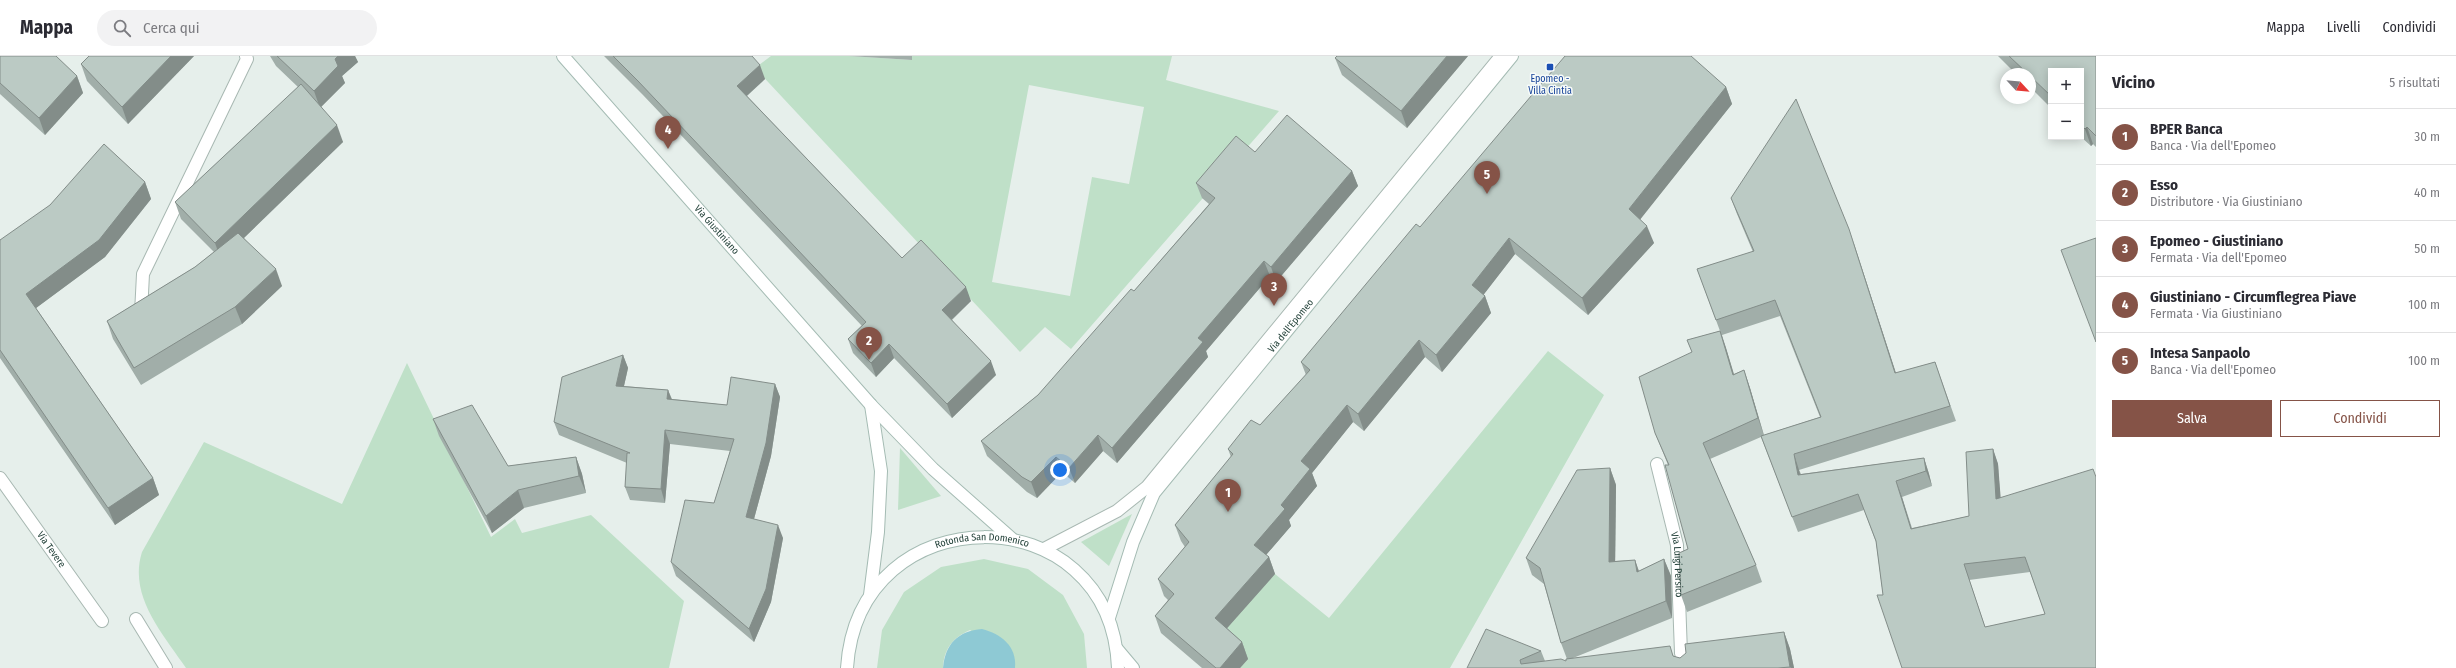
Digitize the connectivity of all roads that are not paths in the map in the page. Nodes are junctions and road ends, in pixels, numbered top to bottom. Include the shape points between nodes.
1 (246, 56) edge
2 (562, 56) edge
3 (1501, 56) edge
4 (1512, 56) edge
5 (141, 313) edge
6 (871, 405) junction
7 (1657, 464) edge
8 (0, 479) edge
9 (1011, 538) junction
10 (1044, 550) junction
11 (870, 595) junction
12 (1109, 618) junction
13 (136, 619) dead end
14 (102, 620) dead end
15 (1117, 649) junction
16 (166, 668) edge
17 (847, 668) edge
18 (1118, 668) edge
19 (1133, 668) edge
20 (1685, 668) edge

1 - 5 main road via 247,60 144,274
2 - 6 main road, Via Giustiniano
3 - 10 main road, Via dell'Epomeo via 1147,487 1117,511
4 - 12 main road, Via dell'Epomeo via 1154,494 1133,542
6 - 9 main road, Via Giustiniano via 933,468
6 - 11 main road via 881,471 878,532
7 - 20 main road, Via Luigi Persico via 1677,545 1681,653
8 - 14 main road, Via Tevere
9 - 10 main road, Rotonda San Domenico
9 - 11 main road, Rotonda San Domenico via 971,536 932,546 897,566
10 - 12 main road, Rotonda San Domenico via 1070,567 1093,591
11 - 17 main road, Rotonda San Domenico via 856,622 848,650
12 - 15 main road, Rotonda San Domenico
13 - 16 main road
15 - 18 main road, Rotonda San Domenico
15 - 19 main road

